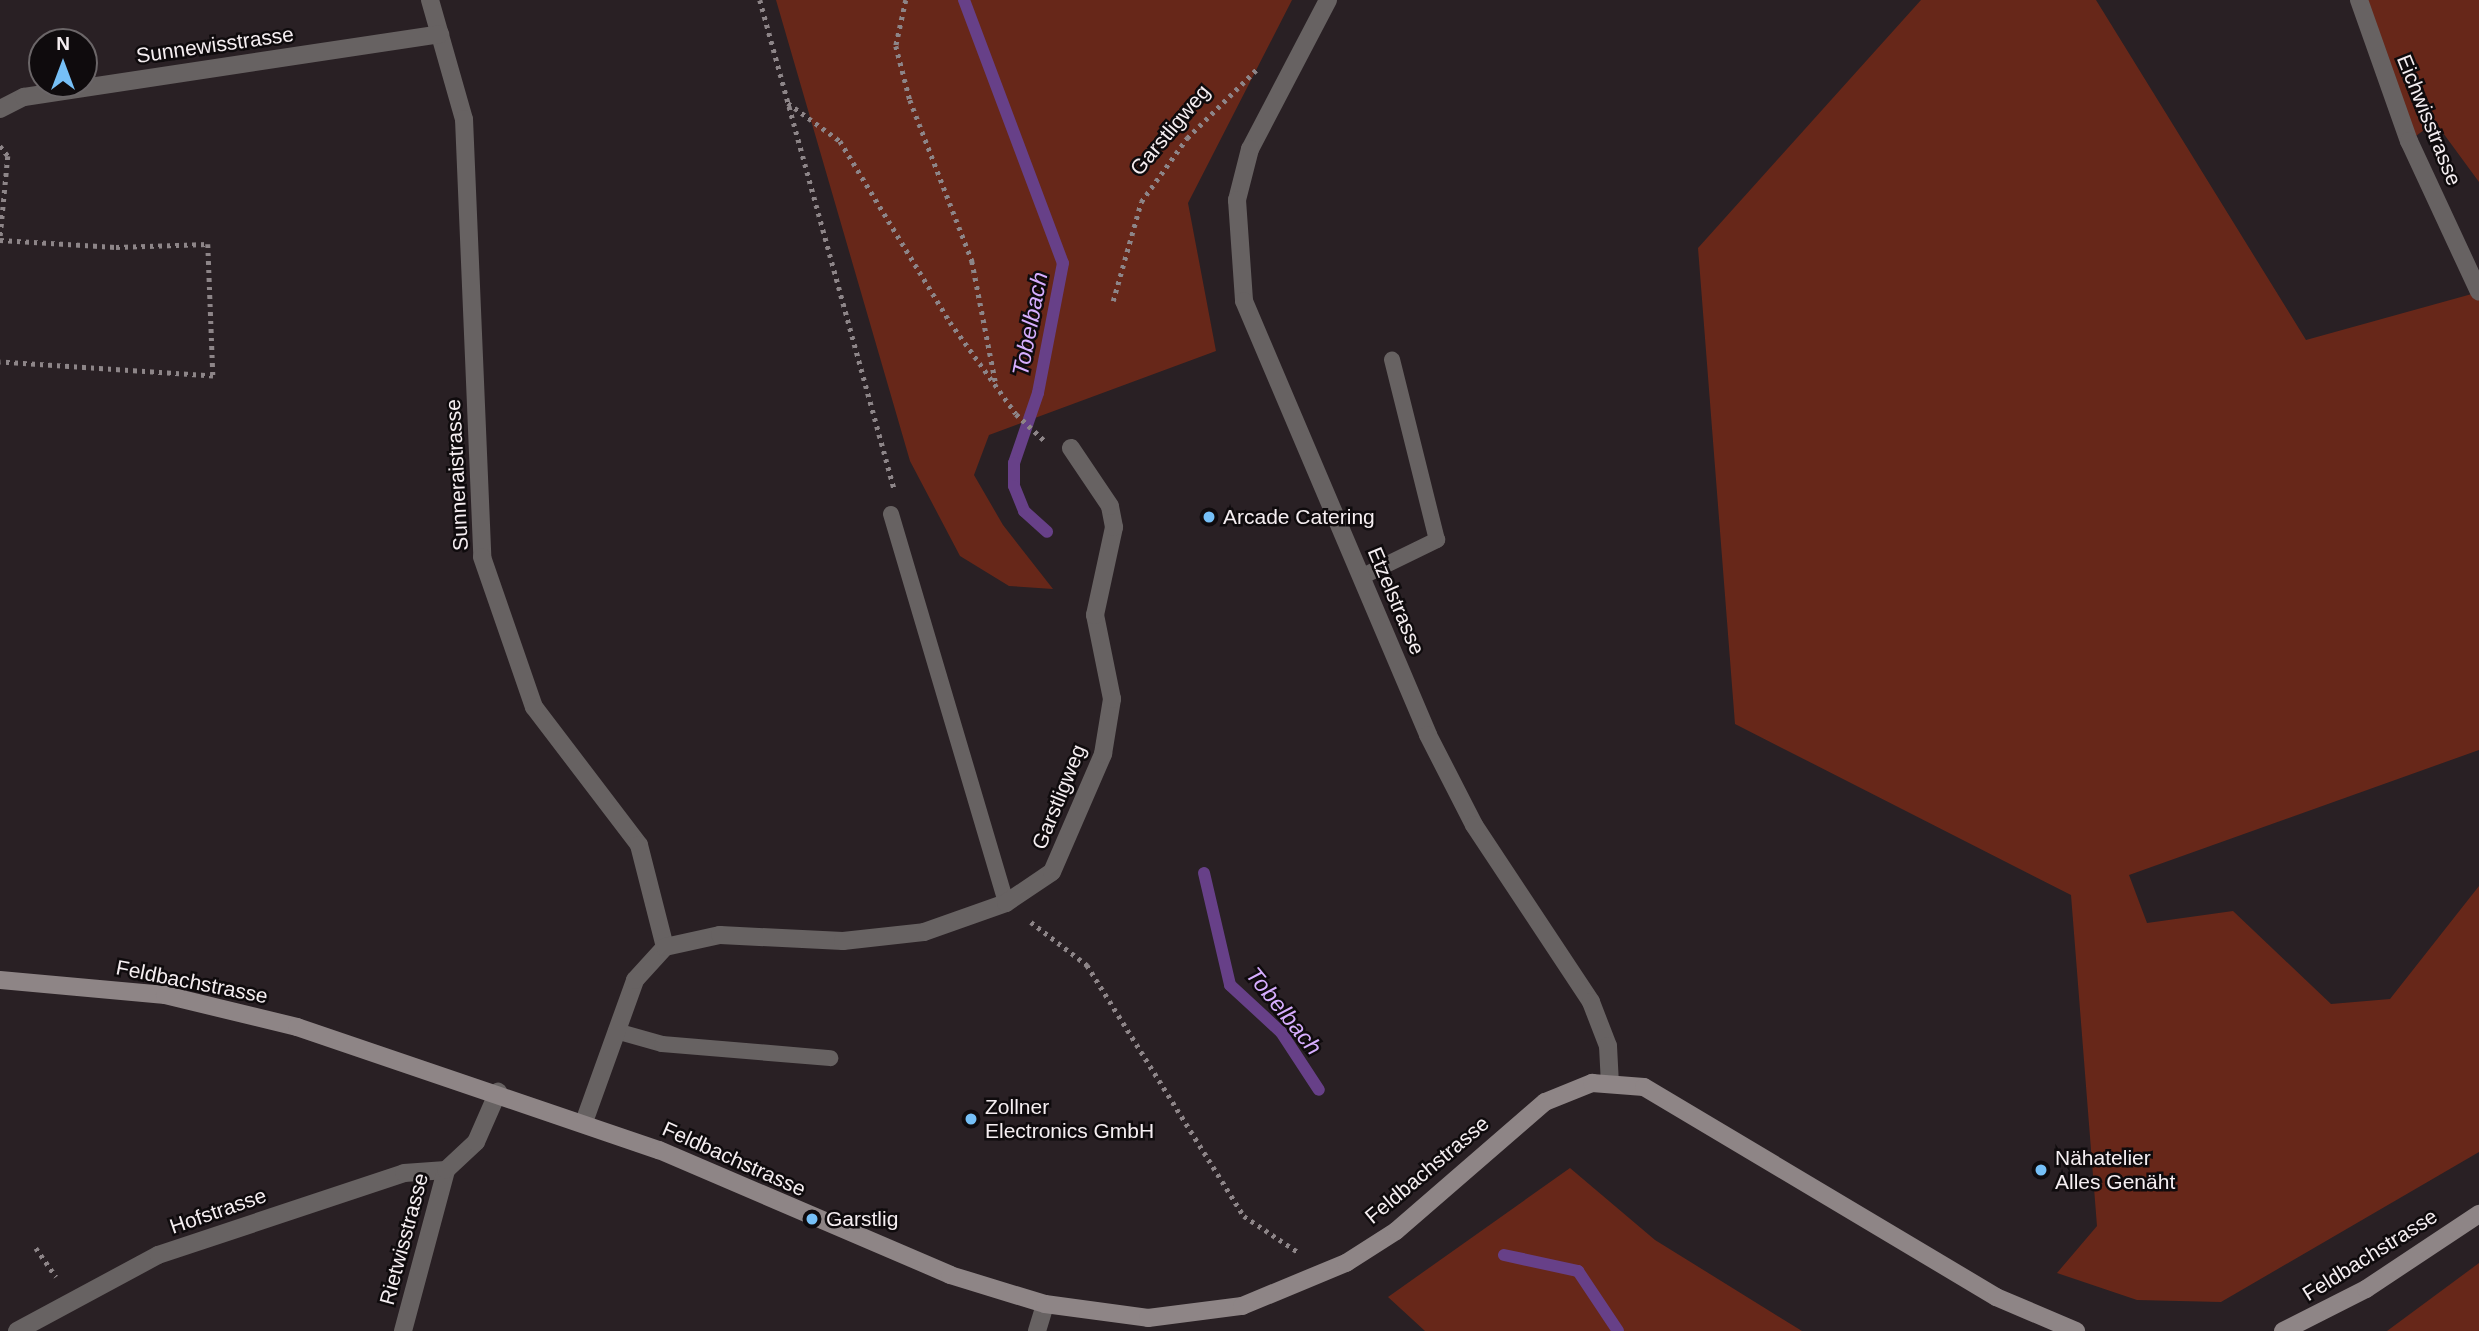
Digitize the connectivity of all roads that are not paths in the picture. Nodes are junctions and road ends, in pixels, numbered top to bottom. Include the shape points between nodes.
1 (430, 0) edge
2 (1328, 0) edge
3 (2359, 0) edge
4 (440, 34) junction
5 (0, 109) edge
6 (2479, 292) edge
7 (1392, 360) dead end
8 (1071, 448) dead end
9 (891, 514) road end
10 (1361, 578) junction
11 (1006, 903) junction
12 (665, 947) junction
13 (0, 980) edge
14 (616, 1031) junction
15 (830, 1058) dead end
16 (1609, 1082) junction
17 (498, 1092) junction
18 (584, 1122) junction
19 (446, 1170) junction
20 (2479, 1214) edge
21 (1045, 1304) junction
22 (17, 1331) edge
23 (403, 1331) edge
24 (1037, 1331) edge
25 (2076, 1331) edge
26 (2283, 1331) edge

1 - 4 street, Sunneraistrasse
2 - 10 street, Etzelstrasse via 1250,149 1237,200 1237,265 1263,355
3 - 6 street, Eichwisstrasse via 2409,141
4 - 5 street, Sunnewisstrasse via 24,97
4 - 12 street, Sunneraistrasse via 464,119 482,557 534,707 639,845
7 - 10 lane via 1437,540
8 - 11 street, Garstligweg via 1110,506 1114,527 1095,615 1107,658 1110,713 1103,754 1061,861 1042,883
9 - 11 lane
10 - 16 street, Etzelstrasse via 1474,825 1591,1002 1608,1046
11 - 12 street, Garstligweg via 895,937 720,935
12 - 14 street via 642,968
13 - 17 main road, Feldbachstrasse via 98,986 213,1006
14 - 15 lane via 662,1044
14 - 18 street
16 - 21 main road, Feldbachstrasse via 1545,1102 1396,1231 1295,1286 1192,1316 1148,1318
16 - 25 main road via 1665,1095 1996,1297
17 - 18 main road, Feldbachstrasse
17 - 19 street, Rietwisstrasse via 476,1142
18 - 21 main road, Feldbachstrasse via 913,1262
19 - 22 street, Hofstrasse via 404,1173 158,1255
19 - 23 street, Rietwisstrasse
20 - 26 main road, Feldbachstrasse via 2366,1290
21 - 24 street

